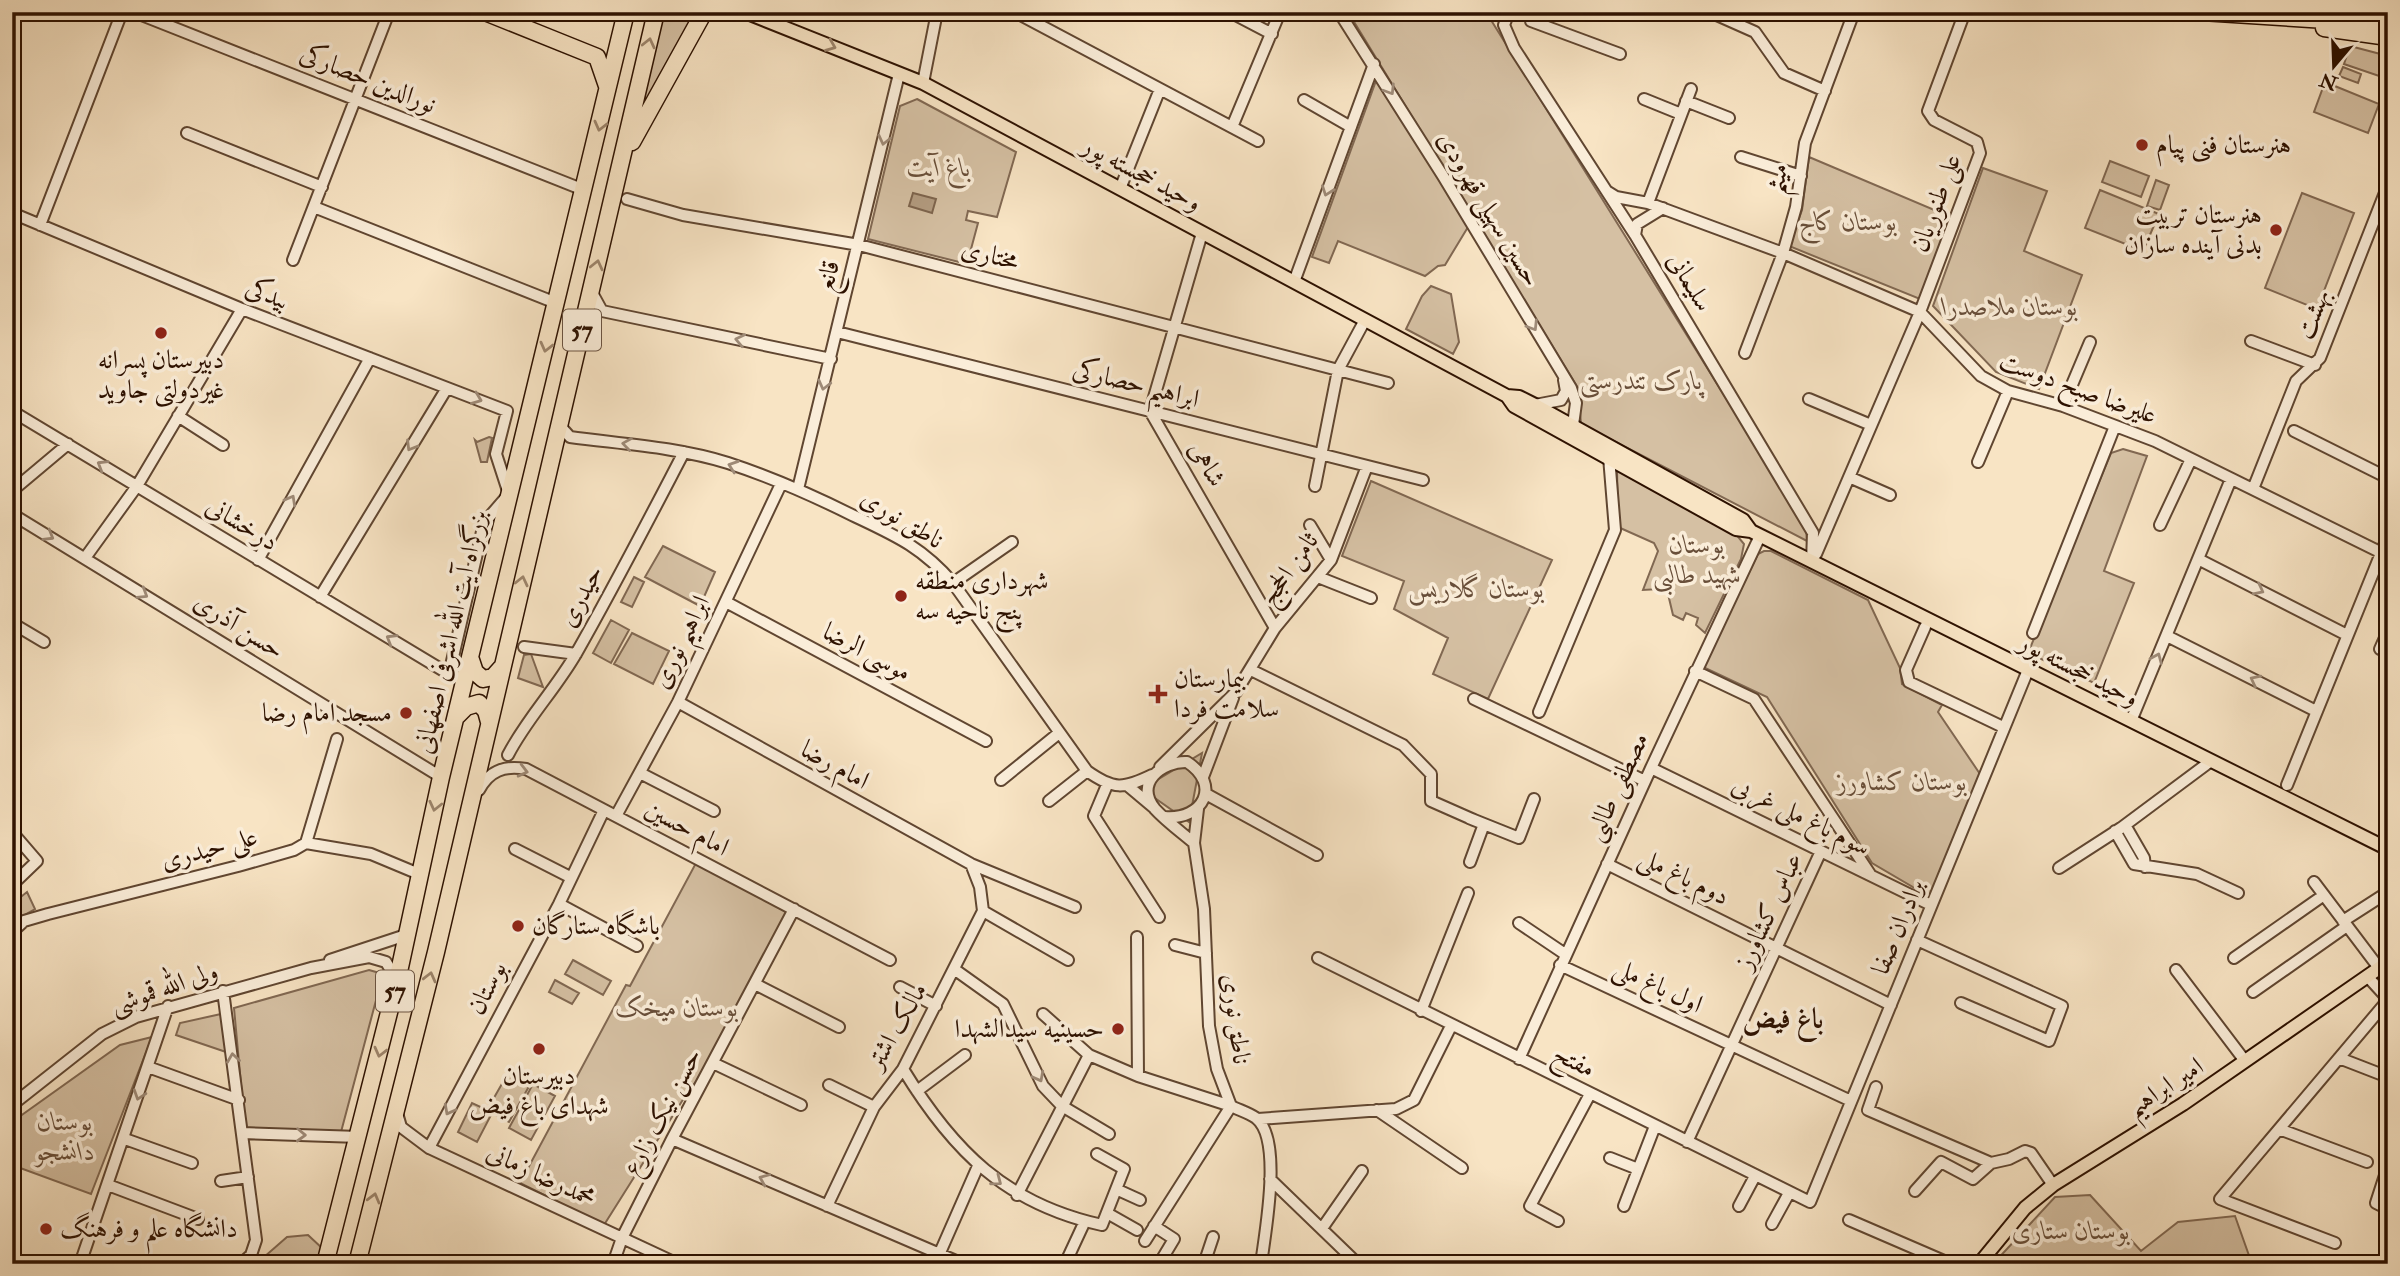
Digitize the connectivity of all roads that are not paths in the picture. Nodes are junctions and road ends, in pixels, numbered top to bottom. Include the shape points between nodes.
1 (122, 12) edge
2 (134, 12) edge
3 (389, 12) edge
4 (485, 12) edge
5 (626, 12) edge
6 (656, 12) edge
7 (704, 12) edge
8 (745, 12) edge
9 (937, 12) edge
10 (1016, 12) edge
11 (1230, 12) edge
12 (1280, 12) edge
13 (1339, 12) edge
14 (1509, 12) edge
15 (1531, 12) edge
16 (1710, 12) edge
17 (1854, 12) edge
18 (2202, 12) edge
19 (2266, 16) junction
20 (1963, 17) dead end
21 (2388, 23) edge
22 (1272, 34) junction
23 (2388, 37) edge
24 (1620, 54) dead end
25 (1374, 64) junction
26 (899, 74) junction
27 (923, 83) junction
28 (1160, 89) junction
29 (1691, 89) dead end
30 (1825, 91) junction
31 (608, 93) junction
32 (358, 99) junction
33 (1644, 99) dead end
34 (1304, 100) dead end
35 (1686, 101) junction
36 (1681, 114) junction
37 (1729, 118) dead end
38 (1232, 127) junction
39 (1351, 127) junction
40 (187, 133) dead end
41 (1258, 141) dead end
42 (1741, 157) dead end
43 (622, 160) junction
44 (1801, 176) junction
45 (2388, 185) edge
46 (322, 187) junction
47 (1121, 189) junction
48 (584, 190) junction
49 (1608, 192) junction
50 (627, 199) dead end
51 (1648, 203) junction
52 (314, 207) junction
53 (1663, 208) junction
54 (12, 213) edge
55 (40, 225) junction
56 (1202, 233) junction
57 (1635, 235) junction
58 (859, 244) junction
59 (1783, 253) junction
60 (293, 260) dead end
61 (1294, 282) junction
62 (591, 291) junction
63 (556, 303) junction
64 (242, 309) junction
65 (1920, 312) junction
66 (1365, 320) junction
67 (1174, 326) junction
68 (837, 332) junction
69 (2250, 341) dead end
70 (2090, 342) dead end
71 (1745, 354) dead end
72 (370, 358) junction
73 (831, 359) junction
74 (2315, 365) junction
75 (1338, 370) junction
76 (1562, 374) junction
77 (1388, 383) dead end
78 (447, 388) junction
79 (2008, 391) junction
80 (1507, 396) junction
81 (1809, 400) dead end
82 (1535, 405) junction
83 (2063, 406) junction
84 (12, 411) edge
85 (1150, 411) junction
86 (178, 416) junction
87 (1871, 425) junction
88 (2115, 426) junction
89 (561, 427) junction
90 (1572, 431) junction
91 (2294, 431) dead end
92 (68, 444) junction
93 (223, 445) dead end
94 (684, 452) junction
95 (1320, 454) junction
96 (1609, 457) junction
97 (2191, 458) junction
98 (1978, 462) dead end
99 (1367, 466) junction
100 (1849, 477) junction
101 (2231, 478) junction
102 (2388, 478) edge
103 (1423, 481) dead end
104 (781, 484) junction
105 (137, 486) junction
106 (1315, 486) dead end
107 (798, 489) junction
108 (2253, 489) junction
109 (12, 491) edge
110 (509, 494) junction
111 (1890, 495) dead end
112 (12, 514) edge
113 (1310, 525) dead end
114 (2161, 526) dead end
115 (1755, 534) junction
116 (2388, 536) edge
117 (1012, 542) dead end
118 (2384, 555) edge
119 (85, 558) junction
120 (2198, 559) junction
121 (258, 560) junction
122 (1331, 560) junction
123 (1812, 562) junction
124 (1318, 577) junction
125 (953, 583) junction
126 (320, 597) junction
127 (1371, 598) dead end
128 (726, 602) junction
129 (12, 623) edge
130 (1925, 627) dead end
131 (1275, 628) junction
132 (2388, 631) edge
133 (2033, 633) dead end
134 (2347, 635) junction
135 (2167, 636) junction
136 (44, 642) dead end
137 (524, 647) dead end
138 (2380, 649) dead end
139 (576, 654) junction
140 (471, 660) junction
141 (501, 668) junction
142 (1251, 670) junction
143 (2028, 670) junction
144 (1695, 671) junction
145 (1236, 692) junction
146 (1474, 699) dead end
147 (678, 702) junction
148 (2316, 711) junction
149 (1539, 712) dead end
150 (457, 716) junction
151 (2131, 721) junction
152 (489, 722) junction
153 (2003, 727) junction
154 (1059, 733) junction
155 (337, 739) dead end
156 (986, 741) dead end
157 (508, 755) dead end
158 (2211, 761) junction
159 (1651, 768) junction
160 (1087, 771) junction
161 (1156, 771) junction
162 (640, 773) junction
163 (441, 777) junction
164 (1203, 777) junction
165 (1001, 780) dead end
166 (1644, 781) junction
167 (1107, 785) junction
168 (2287, 785) dead end
169 (1128, 786) junction
170 (1206, 794) junction
171 (469, 799) junction
172 (1534, 799) dead end
173 (1049, 802) dead end
174 (1154, 808) junction
175 (1198, 809) junction
176 (604, 810) junction
177 (714, 811) dead end
178 (616, 816) junction
179 (1165, 817) junction
180 (1475, 821) junction
181 (2120, 828) junction
182 (12, 832) edge
183 (306, 843) junction
184 (1194, 843) junction
185 (514, 849) dead end
186 (2388, 849) edge
187 (1821, 851) junction
188 (1317, 855) dead end
189 (1470, 862) dead end
190 (971, 864) junction
191 (1606, 864) junction
192 (2059, 868) dead end
193 (419, 874) junction
194 (1872, 876) junction
195 (569, 877) junction
196 (2314, 882) dead end
197 (12, 885) edge
198 (1468, 893) dead end
199 (2238, 893) dead end
200 (2385, 894) dead end
201 (2324, 895) junction
202 (559, 904) junction
203 (1931, 905) junction
204 (1075, 907) dead end
205 (794, 909) junction
206 (982, 911) junction
207 (1159, 917) dead end
208 (1519, 923) dead end
209 (2345, 923) junction
210 (12, 932) edge
211 (405, 935) junction
212 (1137, 937) dead end
213 (1917, 940) junction
214 (1175, 945) dead end
215 (637, 946) dead end
216 (1777, 948) junction
217 (1206, 953) junction
218 (1565, 954) junction
219 (1318, 958) dead end
220 (2234, 958) dead end
221 (890, 960) dead end
222 (1068, 960) dead end
223 (1560, 965) junction
224 (2383, 965) edge
225 (311, 968) junction
226 (954, 970) junction
227 (2176, 970) dead end
228 (2367, 976) junction
229 (397, 981) junction
230 (755, 984) junction
231 (900, 987) dead end
232 (223, 991) junction
233 (2253, 992) dead end
234 (2388, 1000) edge
235 (1961, 1003) dead end
236 (1891, 1005) junction
237 (168, 1006) junction
238 (936, 1006) junction
239 (1421, 1011) junction
240 (1044, 1014) dead end
241 (1451, 1026) junction
242 (839, 1027) dead end
243 (1731, 1046) junction
244 (965, 1055) dead end
245 (1089, 1055) junction
246 (2339, 1058) junction
247 (1519, 1059) junction
248 (2245, 1061) junction
249 (713, 1063) junction
250 (148, 1067) junction
251 (903, 1069) junction
252 (1138, 1076) junction
253 (2388, 1077) edge
254 (830, 1085) dead end
255 (1876, 1087) dead end
256 (916, 1091) junction
257 (1590, 1094) junction
258 (239, 1100) junction
259 (1852, 1101) junction
260 (12, 1105) edge
261 (801, 1105) dead end
262 (1062, 1106) junction
263 (1231, 1106) junction
264 (874, 1107) junction
265 (1377, 1110) junction
266 (397, 1114) junction
267 (1258, 1119) junction
268 (1655, 1126) junction
269 (2279, 1129) junction
270 (243, 1133) junction
271 (1109, 1134) dead end
272 (359, 1137) junction
273 (125, 1139) junction
274 (672, 1139) junction
275 (1687, 1142) junction
276 (429, 1148) junction
277 (1097, 1154) dead end
278 (1610, 1158) dead end
279 (2367, 1162) dead end
280 (192, 1163) dead end
281 (1991, 1163) junction
282 (978, 1166) junction
283 (2388, 1166) edge
284 (1462, 1168) dead end
285 (1639, 1169) junction
286 (1362, 1171) dead end
287 (1755, 1176) junction
288 (248, 1177) junction
289 (1270, 1179) junction
290 (221, 1181) dead end
291 (108, 1185) junction
292 (2053, 1185) junction
293 (1118, 1190) junction
294 (1915, 1191) dead end
295 (1789, 1193) junction
296 (1017, 1195) junction
297 (1140, 1200) dead end
298 (1810, 1202) joint
299 (827, 1206) junction
300 (1624, 1206) dead end
301 (1739, 1206) dead end
302 (2388, 1209) edge
303 (1107, 1213) junction
304 (198, 1219) dead end
305 (1849, 1220) dead end
306 (1085, 1221) junction
307 (1558, 1221) dead end
308 (1772, 1224) dead end
309 (1154, 1226) junction
310 (1323, 1227) junction
311 (1137, 1230) dead end
312 (1213, 1237) dead end
313 (622, 1238) junction
314 (1145, 1241) dead end
315 (2335, 1242) dead end
316 (937, 1259) edge
317 (83, 1263) edge
318 (240, 1264) edge
319 (323, 1264) edge
320 (357, 1264) edge
321 (613, 1264) edge
322 (678, 1264) edge
323 (963, 1264) edge
324 (1065, 1264) edge
325 (1159, 1264) edge
326 (1204, 1264) edge
327 (1261, 1264) edge
328 (1358, 1264) edge
329 (1951, 1264) edge
330 (1979, 1264) edge

1 - 55 street
2 - 32 street, نورالدین حصارکی
3 - 32 street
4 - 31 highway via 597,57
5 - 31 highway, بزرگراه آیت الله اشرفی اصفهانی / 57
43 -> 6 highway, 57
7 - 43 highway
8 -> 26 main road, وحید خجسته پور
9 - 27 street
10 - 28 street
11 - 22 street
12 - 22 street
13 - 25 street, حسین سهیلی قهرودی
14 - 49 street, سلیمانی via 1506,33
15 - 24 street via 1531,21
16 - 30 street via 1755,32 1784,73
17 - 30 street, میثم
18 - 19 highway
19 - 21 highway
19 - 23 highway
20 - 65 street, علی طنوریان via 1928,111 1934,120 1977,142 1980,153
22 - 38 street
25 - 39 street
25 -> 76 street, حسین سهیلی قهرودی
26 - 27 main road, وحید خجسته پور
26 -> 58 street, قانع
27 - 47 main road, وحید خجسته پور
28 - 38 street
28 - 47 street
29 - 35 street
30 - 44 street, میثم via 1805,143
31 -> 48 highway, بزرگراه آیت الله اشرفی اصفهانی / 57
32 - 46 street
32 - 48 street, نورالدین حصارکی
33 - 36 street
34 - 39 street
35 - 36 street
35 - 37 street
36 - 51 street
38 - 41 street
39 -> 61 street
40 - 46 street
42 - 44 street
62 -> 43 highway, 57
44 - 59 street, میثم
45 - 74 street, بهشت
46 - 52 street
47 - 56 main road, وحید خجسته پور
48 - 63 highway, بزرگراه آیت الله اشرفی اصفهانی / 57
49 - 51 street, علیرضا صبح دوست via 1627,201
49 - 57 street, سلیمانی
50 - 58 street, مختاری via 682,215
51 - 53 street, علیرضا صبح دوست
52 - 60 street
52 - 63 street
53 - 57 street via 1637,224
53 - 59 street, علیرضا صبح دوست
54 - 55 street, بیدکی
55 - 64 street, بیدکی
56 - 61 main road, وحید خجسته پور
56 - 67 street
57 - 123 street, سلیمانی via 1813,533
58 - 67 street, مختاری
58 - 68 street, قانع
59 - 65 street, علیرضا صبح دوست
59 - 71 street, میثم
61 - 66 main road, وحید خجسته پور
73 -> 62 street via 602,311
62 - 89 highway, 57
63 -> 110 highway, بزرگراه آیت الله اشرفی اصفهانی / 57
64 - 72 street, بیدکی
64 - 86 street
65 - 79 street, علیرضا صبح دوست via 1981,376
65 - 87 street
66 - 75 street
66 - 80 main road, وحید خجسته پور
67 - 75 street, مختاری
67 - 85 street
68 - 73 street, قانع
68 - 85 street, ابراهیم حصارکی
69 - 74 street
70 - 83 street
72 - 78 street, بیدکی
121 -> 72 street
73 -> 107 street, قانع
74 - 108 street, بهشت via 2296,381
75 - 77 street, مختاری
75 - 95 street
76 - 82 street via 1566,391 1561,400
76 - 90 street, حسین سهیلی قهرودی via 1575,396
78 -> 110 street, بیدکی via 507,411 496,454
78 -> 126 street
79 - 83 street, علیرضا صبح دوست
79 - 98 street
80 - 82 main road, وحید خجسته پور
80 - 90 main road, وحید خجسته پور via 1514,406
81 - 87 street
82 - 90 main road, وحید خجسته پور
83 - 88 street, علیرضا صبح دوست
84 - 92 street, درخشانی
85 - 95 street, ابراهیم حصارکی
85 - 131 street, شاهی
86 - 93 street
86 - 105 street
87 - 100 street
88 - 97 street, علیرضا صبح دوست
88 - 133 street
94 -> 89 street, ناطق نوری via 570,437
141 -> 89 highway, 57
90 - 96 main road, وحید خجسته پور
90 - 115 main road, وحید خجسته پور via 1743,520
91 - 102 street
105 -> 92 street, درخشانی
92 - 109 street
104 -> 94 street, ناطق نوری
94 - 139 street, حیدری
95 - 99 street, ابراهیم حصارکی
95 - 106 street
96 - 115 main road, وحید خجسته پور via 1736,529
96 - 149 street via 1615,530
97 - 101 street, علیرضا صبح دوست
97 - 114 street
99 - 103 street, ابراهیم حصارکی
99 - 122 street, ثامن الحجج
100 - 111 street
100 - 123 street
101 - 108 street, علیرضا صبح دوست
101 - 120 street
104 - 107 street, ناطق نوری
104 - 128 street, ابراهیم نوری
105 - 119 street
105 - 121 street, درخشانی
107 - 125 street, ناطق نوری via 898,537 932,558
108 - 118 street, علیرضا صبح دوست
110 -> 126 street, درخشانی via 484,523 449,674
110 - 140 highway, بزرگراه آیت الله اشرفی اصفهانی / 57
112 -> 119 street, حسن آذری
113 - 122 street
115 - 123 main road, وحید خجسته پور
115 - 144 street, مصطفی طالبی
116 - 118 street
117 - 125 street
118 - 134 street
119 -> 163 street, حسن آذری
120 -> 134 street
120 - 135 street
121 - 126 street, درخشانی
122 - 124 street, ثامن الحجج
123 - 143 main road, وحید خجسته پور
124 - 127 street
124 - 131 street, ثامن الحجج
125 - 154 street, ناطق نوری
128 - 147 street, ابراهیم نوری
128 - 156 street, موسی الرضا
129 - 136 street
130 - 153 street via 1906,670 1909,682
131 - 142 street, ثامن الحجج
132 - 138 street
134 - 148 street
148 -> 135 street
151 -> 135 street
137 - 139 street
139 - 157 street, حیدری
140 - 141 highway via 483,679 493,677
140 - 150 highway, بزرگراه آیت الله اشرفی اصفهانی / 57
141 - 152 highway, 57
142 - 145 street, ثامن الحجج
142 - 180 street via 1403,745 1431,774 1431,802
143 - 151 main road, وحید خجسته پور
143 - 153 street, برادران صفا
144 - 159 street, مصطفی طالبی
144 - 194 street via 1754,699
145 - 161 street
145 - 164 street
146 - 166 street
147 - 162 street, ابراهیم نوری
147 - 190 street, امام رضا
148 - 168 street
150 - 152 highway via 479,703
150 - 163 highway, بزرگراه آیت الله اشرفی اصفهانی / 57
151 - 158 main road, وحید خجسته پور
152 - 171 highway, 57
153 - 203 street, برادران صفا
154 - 160 street, ناطق نوری
154 - 165 street
155 - 183 street
158 - 181 street
158 - 186 main road, وحید خجسته پور
159 - 166 street, مصطفی طالبی
159 - 187 street, سوم باغ ملی غربی
160 - 167 street, ناطق نوری
160 - 173 street
161 - 164 street via 1187,762
161 - 169 street
161 - 174 street via 1149,797
162 - 177 street
162 - 178 street, ابراهیم نوری
163 -> 193 highway, بزرگراه آیت الله اشرفی اصفهانی / 57
164 - 170 street
166 - 191 street, مصطفی طالبی
167 - 169 street
167 - 207 street via 1094,816
169 - 174 street
170 - 175 street
170 - 188 street
171 -> 176 street, امام حسین via 478,793 486,776 517,767
266 -> 171 highway, 57
172 - 180 street via 1519,838
174 - 179 street
175 - 179 street via 1186,816
175 - 184 street, ناطق نوری
176 - 178 street, امام حسین
176 - 195 street, بوستان
178 - 205 street, امام حسین
179 - 184 street
180 - 189 street
181 - 192 street
181 - 199 street via 2144,858 2145,867 2197,874
182 - 197 street via 37,861
183 - 193 street via 371,854
183 - 210 street, علی حیدری via 238,866 24,921
184 - 217 street, ناطق نوری
185 - 195 street
187 - 194 street, سوم باغ ملی غربی
187 - 216 street, عباس کشاورز
190 - 204 street, امام رضا
190 - 206 street via 980,887
191 - 216 street, دوم باغ ملی
191 - 218 street, مصطفی طالبی
193 - 211 highway, بزرگراه آیت الله اشرفی اصفهانی / 57
194 - 203 street, سوم باغ ملی غربی
195 - 202 street, بوستان
196 - 201 street
198 - 239 street
200 - 209 street
201 - 209 street
201 - 220 street
202 - 215 street
202 -> 276 street, بوستان
203 - 213 street, برادران صفا
205 - 221 street, امام حسین
205 - 230 street, حسن نیک زارع
206 - 222 street
206 - 226 street, مالک اشتر
208 - 218 street
209 - 224 street
209 - 233 street
211 - 225 street, ولی الله قموشی
211 - 229 highway, بزرگراه آیت الله اشرفی اصفهانی / 57
212 - 252 street
213 - 235 street via 2062,1006 2049,1041
213 - 236 street, برادران صفا
214 - 217 street
216 - 236 street, دوم باغ ملی
216 - 243 street, عباس کشاورز
217 - 263 street, ناطق نوری via 1209,1026 1217,1069
218 - 223 street, مصطفی طالبی
219 - 239 street, مفتح
223 - 243 street, اول باغ ملی
223 - 247 street, مصطفی طالبی
224 - 228 main road, امیر ابراهیم
225 - 229 street, ولی الله قموشی via 369,957 386,962
225 - 232 street, ولی الله قموشی
226 - 238 street, مالک اشتر
226 -> 262 street via 1003,1004 1043,1086
227 - 248 street
228 - 234 street
228 - 248 main road, امیر ابراهیم
229 -> 272 highway, بزرگراه آیت الله اشرفی اصفهانی / 57
230 - 242 street
230 - 249 street, حسن نیک زارع
231 - 238 street
232 - 237 street, ولی الله قموشی
258 -> 232 street
234 - 246 street
236 - 259 street, برادران صفا
237 - 250 street
237 - 260 street, ولی الله قموشی via 102,1034
238 - 251 street, مالک اشتر
239 - 241 street, مفتح
240 - 245 street
241 - 247 street, مفتح
241 - 265 street via 1414,1100 1396,1109
243 - 259 street, اول باغ ملی
243 - 275 street, عباس کشاورز
244 - 256 street
245 - 252 street
245 - 262 street
246 - 253 street
246 - 269 street
247 - 257 street, مفتح
248 - 292 main road, امیر ابراهیم
249 - 261 street
249 - 274 street, حسن نیک زارع
250 - 258 street
250 -> 273 street
251 - 256 street
251 - 264 street, مالک اشتر
252 - 263 street
254 - 264 street
255 - 281 street via 1868,1110
256 - 282 street
257 - 268 street, مفتح
257 - 307 street via 1530,1206
258 - 270 street
259 - 298 street, برادران صفا
262 - 271 street
262 - 296 street
263 - 267 street
263 - 309 street
264 - 299 street, مالک اشتر
265 - 267 street
265 - 284 street
266 - 276 street, محمدرضا زمانی via 401,1127
320 -> 266 highway, 57
267 - 289 street via 1268,1140
268 - 275 street, مفتح
268 - 285 street
269 - 279 street
269 - 315 street via 2220,1199
270 -> 272 street
270 - 288 street
272 - 319 highway, بزرگراه آیت الله اشرفی اصفهانی / 57
273 - 280 street
273 - 291 street
299 -> 274 street
274 - 313 street, حسن نیک زارع
275 - 287 street, مفتح
276 - 313 street, محمدرضا زمانی
277 - 293 street via 1124,1169
278 - 285 street
281 - 292 street via 2028,1151
281 - 294 street via 1973,1179 1941,1162
282 -> 296 street
282 - 316 street
283 - 302 street via 2376,1203
285 - 300 street
286 - 310 street
287 - 295 street, مفتح
287 - 301 street
288 - 290 street
288 - 318 street via 255,1247
289 - 310 street
289 - 327 street
291 - 304 street
291 - 317 street
292 - 330 main road, امیر ابراهیم via 2025,1208
293 - 297 street
293 - 303 street
295 - 298 street, مفتح
295 - 308 street
296 - 306 street
299 - 316 street
303 - 306 street via 1102,1225
303 - 311 street
305 - 329 street
306 - 324 street
309 - 314 street
309 - 325 street via 1174,1238
310 - 328 street
312 - 326 street
313 - 321 street, حسن نیک زارع
313 - 322 street, محمدرضا زمانی
316 - 323 street

